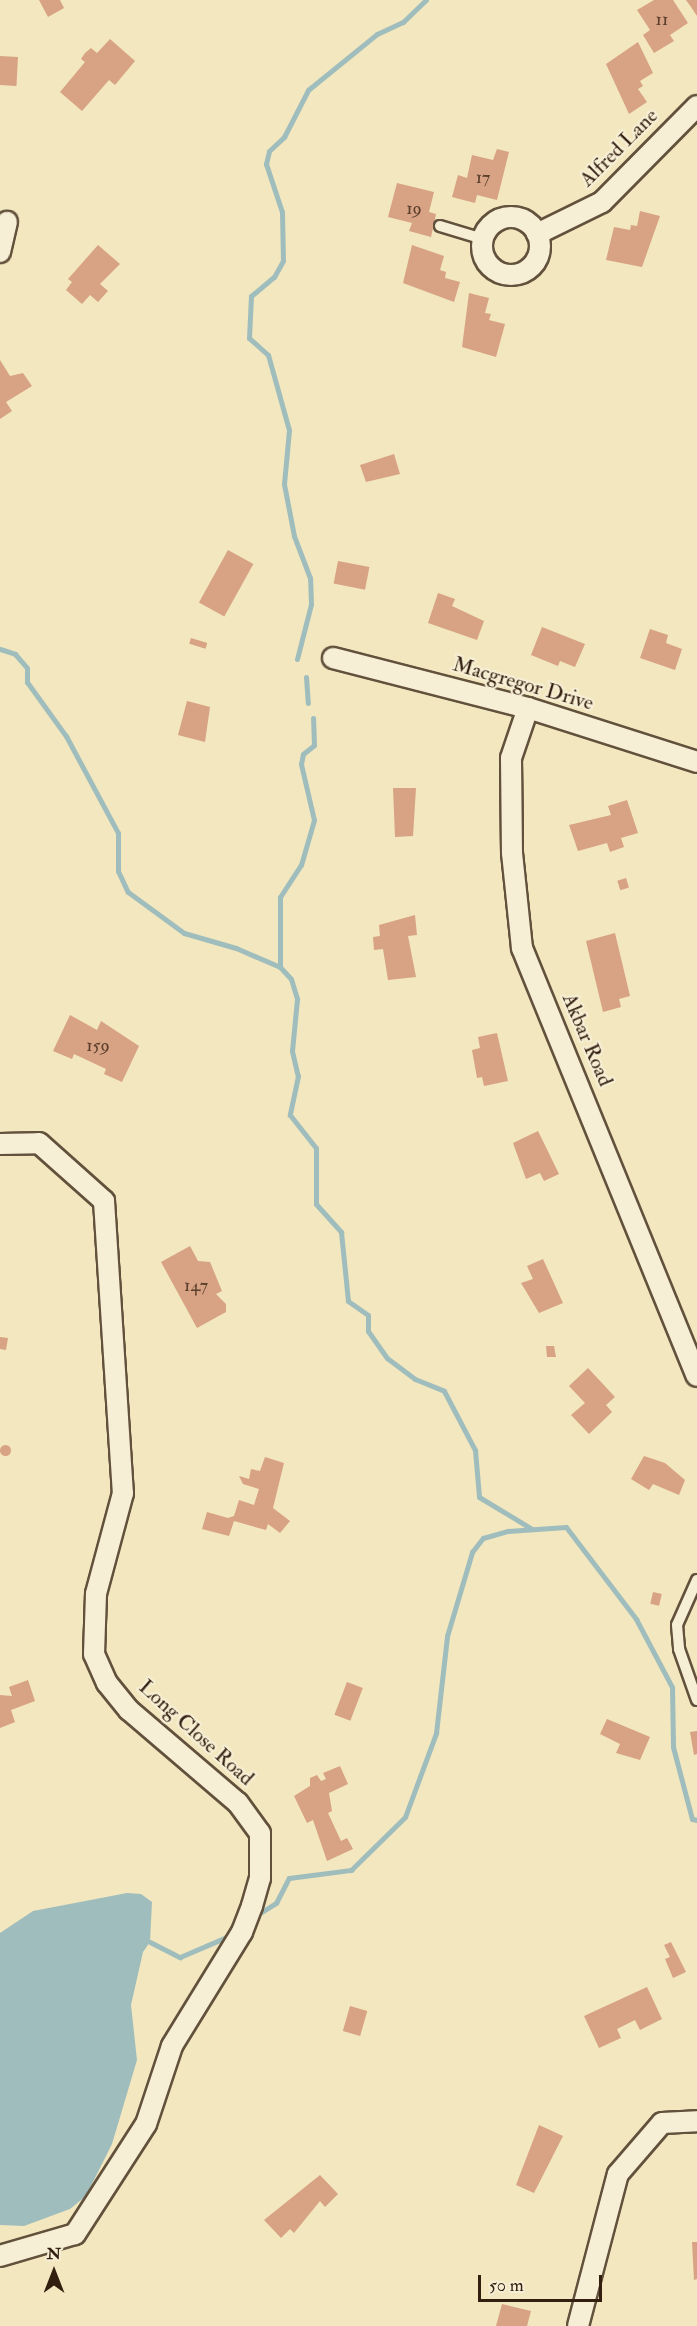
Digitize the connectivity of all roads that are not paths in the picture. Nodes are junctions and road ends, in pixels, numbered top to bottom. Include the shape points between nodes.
1 (697, 106) edge
2 (7, 222) dead end
3 (440, 226) dead end
4 (537, 234) junction
5 (483, 239) junction
6 (0, 252) edge
7 (333, 658) dead end
8 (528, 708) junction
9 (697, 762) edge
10 (0, 1144) edge
11 (697, 1376) edge
12 (697, 1580) edge
13 (697, 1700) edge
14 (697, 2121) edge
15 (0, 2256) edge
16 (578, 2326) edge

1 - 4 street, Alfred Lane via 602,202
2 - 6 street
3 - 5 lane
4 - 5 street via 522,219 506,218 491,225
4 - 5 street via 537,260 526,271 511,275 488,264
7 - 8 street, Macgregor Drive
8 - 9 street, Macgregor Drive
8 - 11 street, Akbar Road via 511,758 512,853 522,948
10 - 15 street, Long Close Road via 39,1143 104,1201 123,1493 96,1594 94,1654 106,1683 129,1710 238,1803 260,1833 260,1878 249,1915 172,2046 146,2124 75,2234
12 - 13 lane via 677,1625 679,1649
14 - 16 street via 662,2123 618,2174

